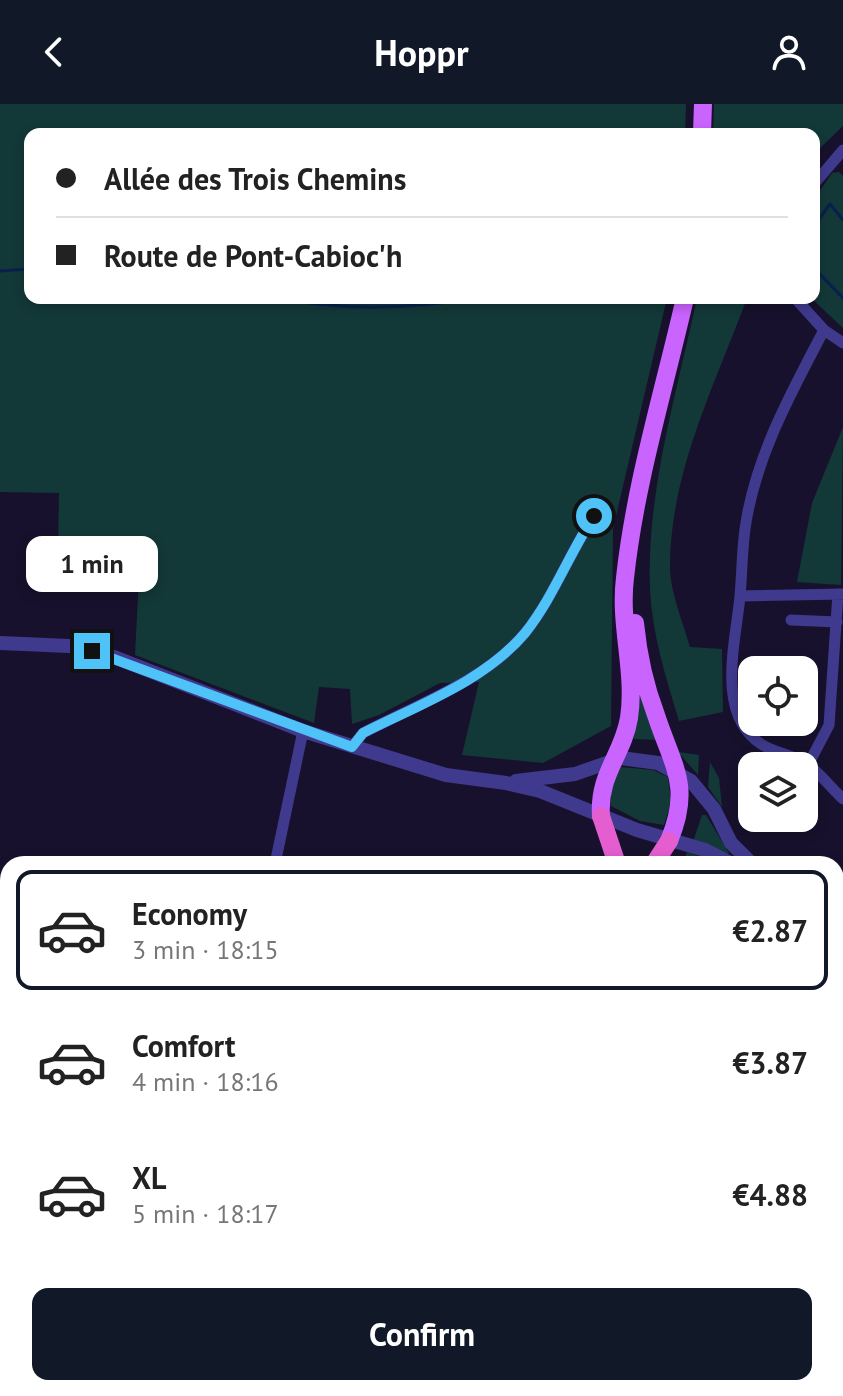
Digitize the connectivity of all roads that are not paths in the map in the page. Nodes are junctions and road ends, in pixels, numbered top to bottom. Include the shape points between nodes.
1 (703, 104) edge
2 (702, 128) edge
3 (841, 157) edge
4 (820, 178) edge
5 (684, 304) edge
6 (800, 304) edge
7 (824, 330) junction
8 (843, 343) edge
9 (594, 516) dead end
10 (631, 540) junction
11 (841, 594) edge
12 (740, 596) junction
13 (791, 620) dead end
14 (837, 622) junction
15 (0, 643) edge
16 (303, 731) junction
17 (352, 747) junction
18 (779, 752) edge
19 (815, 752) edge
20 (611, 760) junction
21 (679, 772) junction
22 (818, 775) edge
23 (506, 783) junction
24 (843, 799) edge
25 (601, 816) junction
26 (669, 841) junction
27 (277, 856) edge
28 (614, 856) edge
29 (659, 856) edge
30 (717, 856) edge
31 (744, 856) edge

1 - 2 main road
3 - 4 street
5 - 10 main road
6 - 7 street
7 - 8 street
7 - 12 street via 778,417 760,466 745,528
9 - 17 street via 548,598 503,654 468,679 363,733
10 - 20 main road via 623,619 630,703 628,722
10 - 21 main road via 636,639 656,717
11 - 12 street
11 - 14 street
12 - 18 street via 733,700 740,721 763,745
13 - 14 street
14 - 19 street via 829,725
15 - 16 street via 69,646 114,657
16 - 17 street
16 - 27 street
17 - 23 street via 446,775
20 - 21 street via 641,759
20 - 23 street via 575,774
20 - 25 main road via 600,789
21 - 26 main road via 679,817
21 - 31 street via 705,795
22 - 24 street
23 - 25 street
25 - 26 street
25 - 28 highway
26 - 29 highway
26 - 30 street

